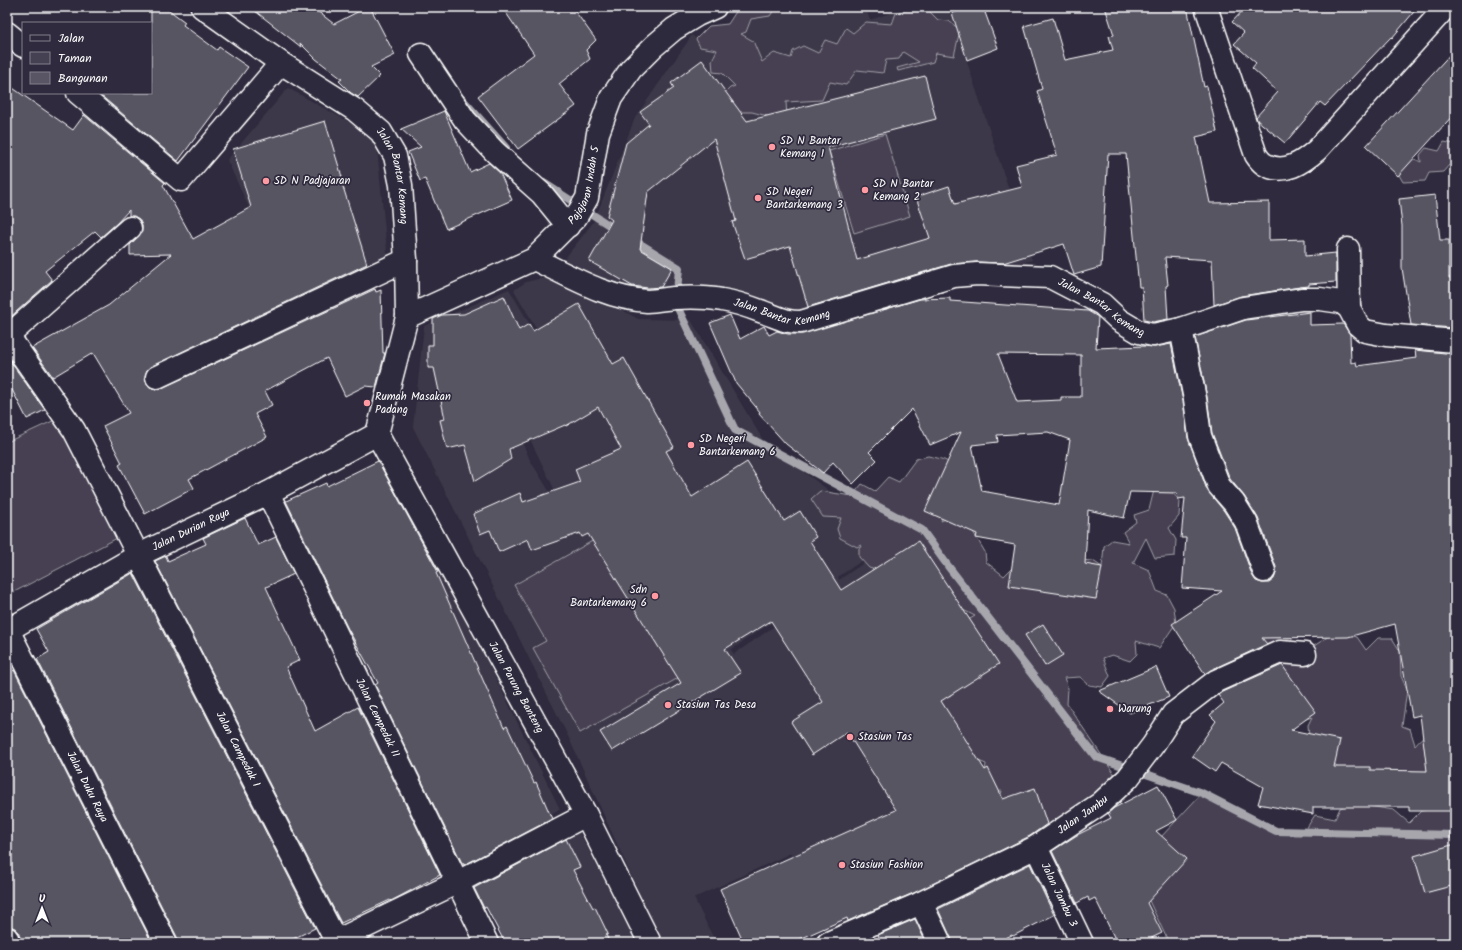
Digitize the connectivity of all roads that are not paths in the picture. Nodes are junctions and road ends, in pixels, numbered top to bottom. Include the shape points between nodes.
1 (202, 7) edge
2 (714, 7) edge
3 (1206, 7) edge
4 (1446, 7) edge
5 (7, 33) edge
6 (22, 45) edge
7 (421, 54) dead end
8 (281, 64) junction
9 (79, 94) edge
10 (572, 222) junction
11 (130, 228) dead end
12 (1348, 249) dead end
13 (534, 259) junction
14 (406, 260) junction
15 (1349, 308) junction
16 (407, 317) junction
17 (1181, 329) junction
18 (8, 336) edge
19 (1455, 341) edge
20 (157, 377) dead end
21 (377, 434) junction
22 (268, 493) junction
23 (139, 555) junction
24 (1264, 570) dead end
25 (8, 630) edge
26 (1305, 654) dead end
27 (586, 816) junction
28 (1036, 847) junction
29 (458, 882) junction
30 (921, 902) junction
31 (7, 938) edge
32 (335, 942) edge
33 (10, 943) edge
34 (165, 943) edge
35 (487, 943) edge
36 (650, 943) edge
37 (828, 943) edge
38 (940, 943) edge
39 (1082, 943) edge

1 - 8 street, Jalan Bantar Kemang
2 - 10 street, Pajajaran Indah 5 via 674,29 654,46 631,69 611,98 598,133 587,198
3 - 4 street via 1256,155 1263,164 1276,168 1292,167 1318,150
5 - 6 street
7 - 10 street via 465,120 495,152
8 - 9 street via 181,180
8 - 14 street, Jalan Bantar Kemang via 355,110 381,132 395,156 401,185
10 - 13 street, Pajajaran Indah 5
11 - 18 street
12 - 15 street
13 - 16 street, Pajajaran Indah 5
13 - 17 street, Jalan Bantar Kemang via 602,292 620,297 648,301 681,298 722,300 791,322 801,322 954,276 977,274 1050,277 1102,304 1139,332 1153,336
14 - 16 street, Jalan Bantar Kemang
14 - 20 street
15 - 17 street, Jalan Bantar Kemang via 1332,299 1302,299 1243,308
15 - 19 street via 1358,325 1372,333
16 - 21 street, Jalan Bantar Kemang
17 - 24 street via 1200,436 1219,486 1246,522
18 - 23 street, Jalan Campedak 1 via 74,430
21 - 22 street, Jalan Durian Raya
21 - 27 street, Jalan Parung Banteng
22 - 23 street, Jalan Durian Raya
22 - 29 street, Jalan Cempedak II
23 - 25 street, Jalan Durian Raya
23 - 32 street, Jalan Campedak 1
25 - 34 street, Jalan Duku Raya
26 - 28 street, Jalan Jambu via 1280,652 1216,681 1173,714 1128,778 1100,804
27 - 29 street
27 - 36 street, Jalan Parung Banteng
28 - 30 street, Jalan Jambu
28 - 39 street, Jalan Jambu 3
29 - 32 street
29 - 35 street, Jalan Cempedak II
30 - 37 street, Jalan Jambu
30 - 38 street
31 - 33 street

